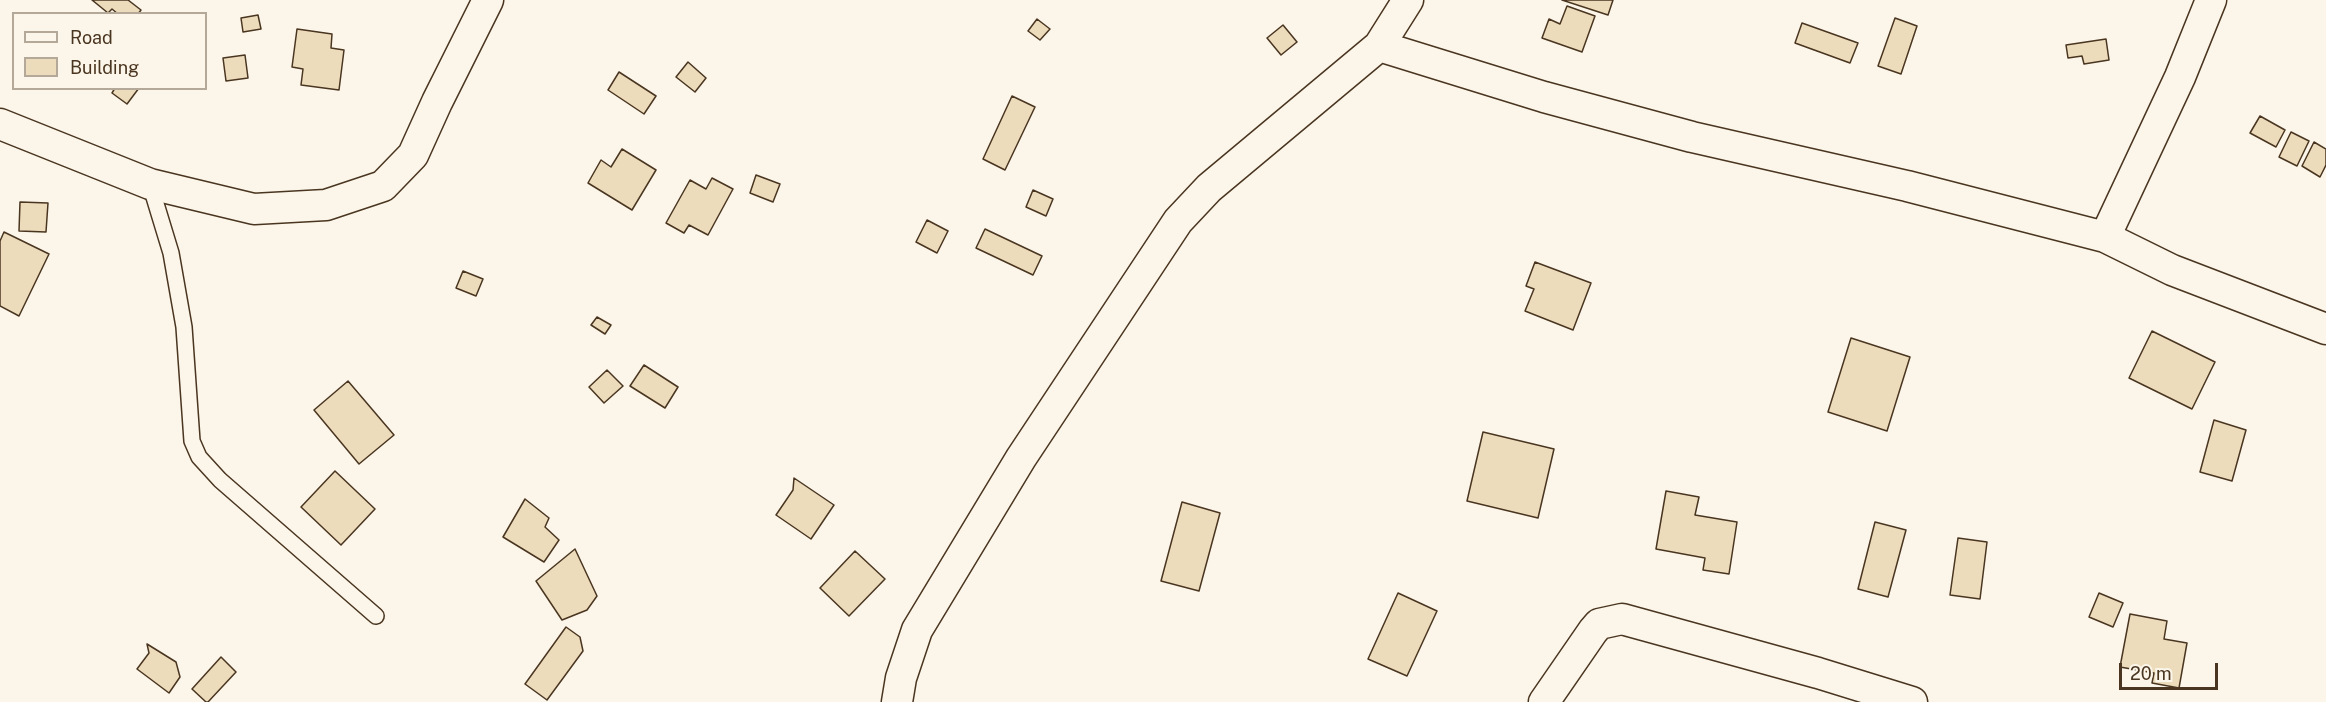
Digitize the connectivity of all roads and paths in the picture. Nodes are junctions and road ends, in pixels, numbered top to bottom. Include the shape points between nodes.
1 (488, 0) edge
2 (1408, 0) edge
3 (2211, 0) edge
4 (1378, 46) junction
5 (0, 124) edge
6 (150, 184) junction
7 (2105, 237) junction
8 (2326, 328) edge
9 (376, 616) dead end
10 (897, 702) edge
11 (1544, 702) edge
12 (1912, 702) edge

1 - 6 street via 413,155 383,186 326,205 254,209
2 - 4 street
3 - 7 street via 2180,77
4 - 7 street via 1692,137
4 - 10 street via 1209,188 1178,221 1021,458 917,630
5 - 6 street
6 - 9 lane via 171,254 184,327 192,441 199,458
7 - 8 street via 2172,270
11 - 12 street via 1599,624 1622,619

